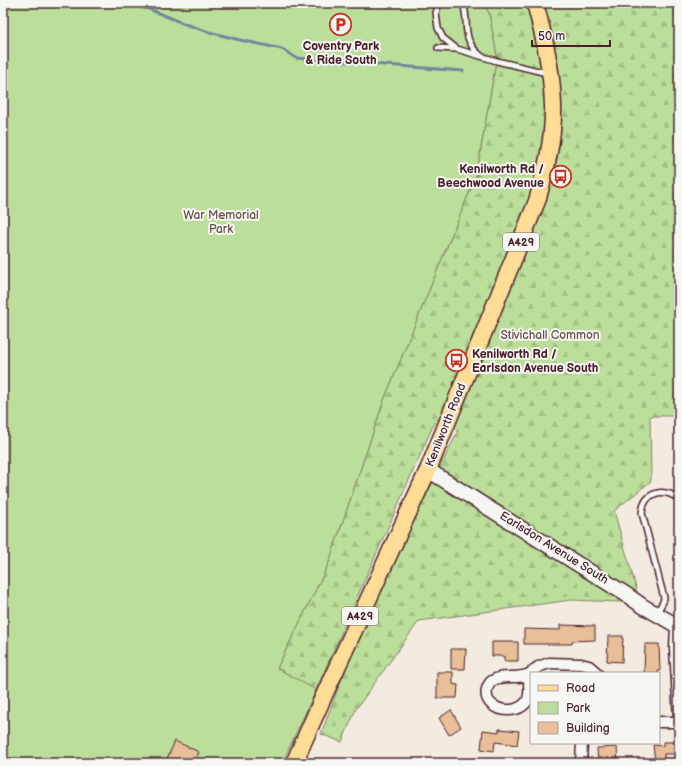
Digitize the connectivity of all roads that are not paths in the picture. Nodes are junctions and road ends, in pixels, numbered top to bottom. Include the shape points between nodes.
1 (439, 3) edge
2 (463, 3) edge
3 (535, 3) edge
4 (438, 48) dead end
5 (457, 49) junction
6 (481, 56) junction
7 (550, 73) junction
8 (428, 470) junction
9 (679, 499) edge
10 (656, 614) junction
11 (677, 626) edge
12 (533, 672) edge
13 (596, 672) edge
14 (530, 674) edge
15 (530, 677) edge
16 (660, 722) edge
17 (582, 744) edge
18 (294, 763) edge
19 (581, 763) edge

1 - 5 lane via 436,13 438,28 443,38
2 - 6 lane via 470,42
3 - 7 main road, Kenilworth Road / A429
4 - 5 lane
5 - 6 lane
6 - 7 lane
7 - 8 main road, Kenilworth Road / A429 via 553,106 551,138 538,201
8 - 10 main road, Earlsdon Avenue South
8 - 18 main road, Kenilworth Road / A429
9 - 10 lane via 668,493 659,492 646,499 643,505 642,513 664,598
10 - 11 main road, Earlsdon Avenue South
11 - 16 street via 675,648 679,719 674,722
12 - 13 street via 549,663 580,664 589,666
14 - 15 street via 492,681 487,692 490,704 500,709 516,709 523,706 529,696
17 - 19 street

